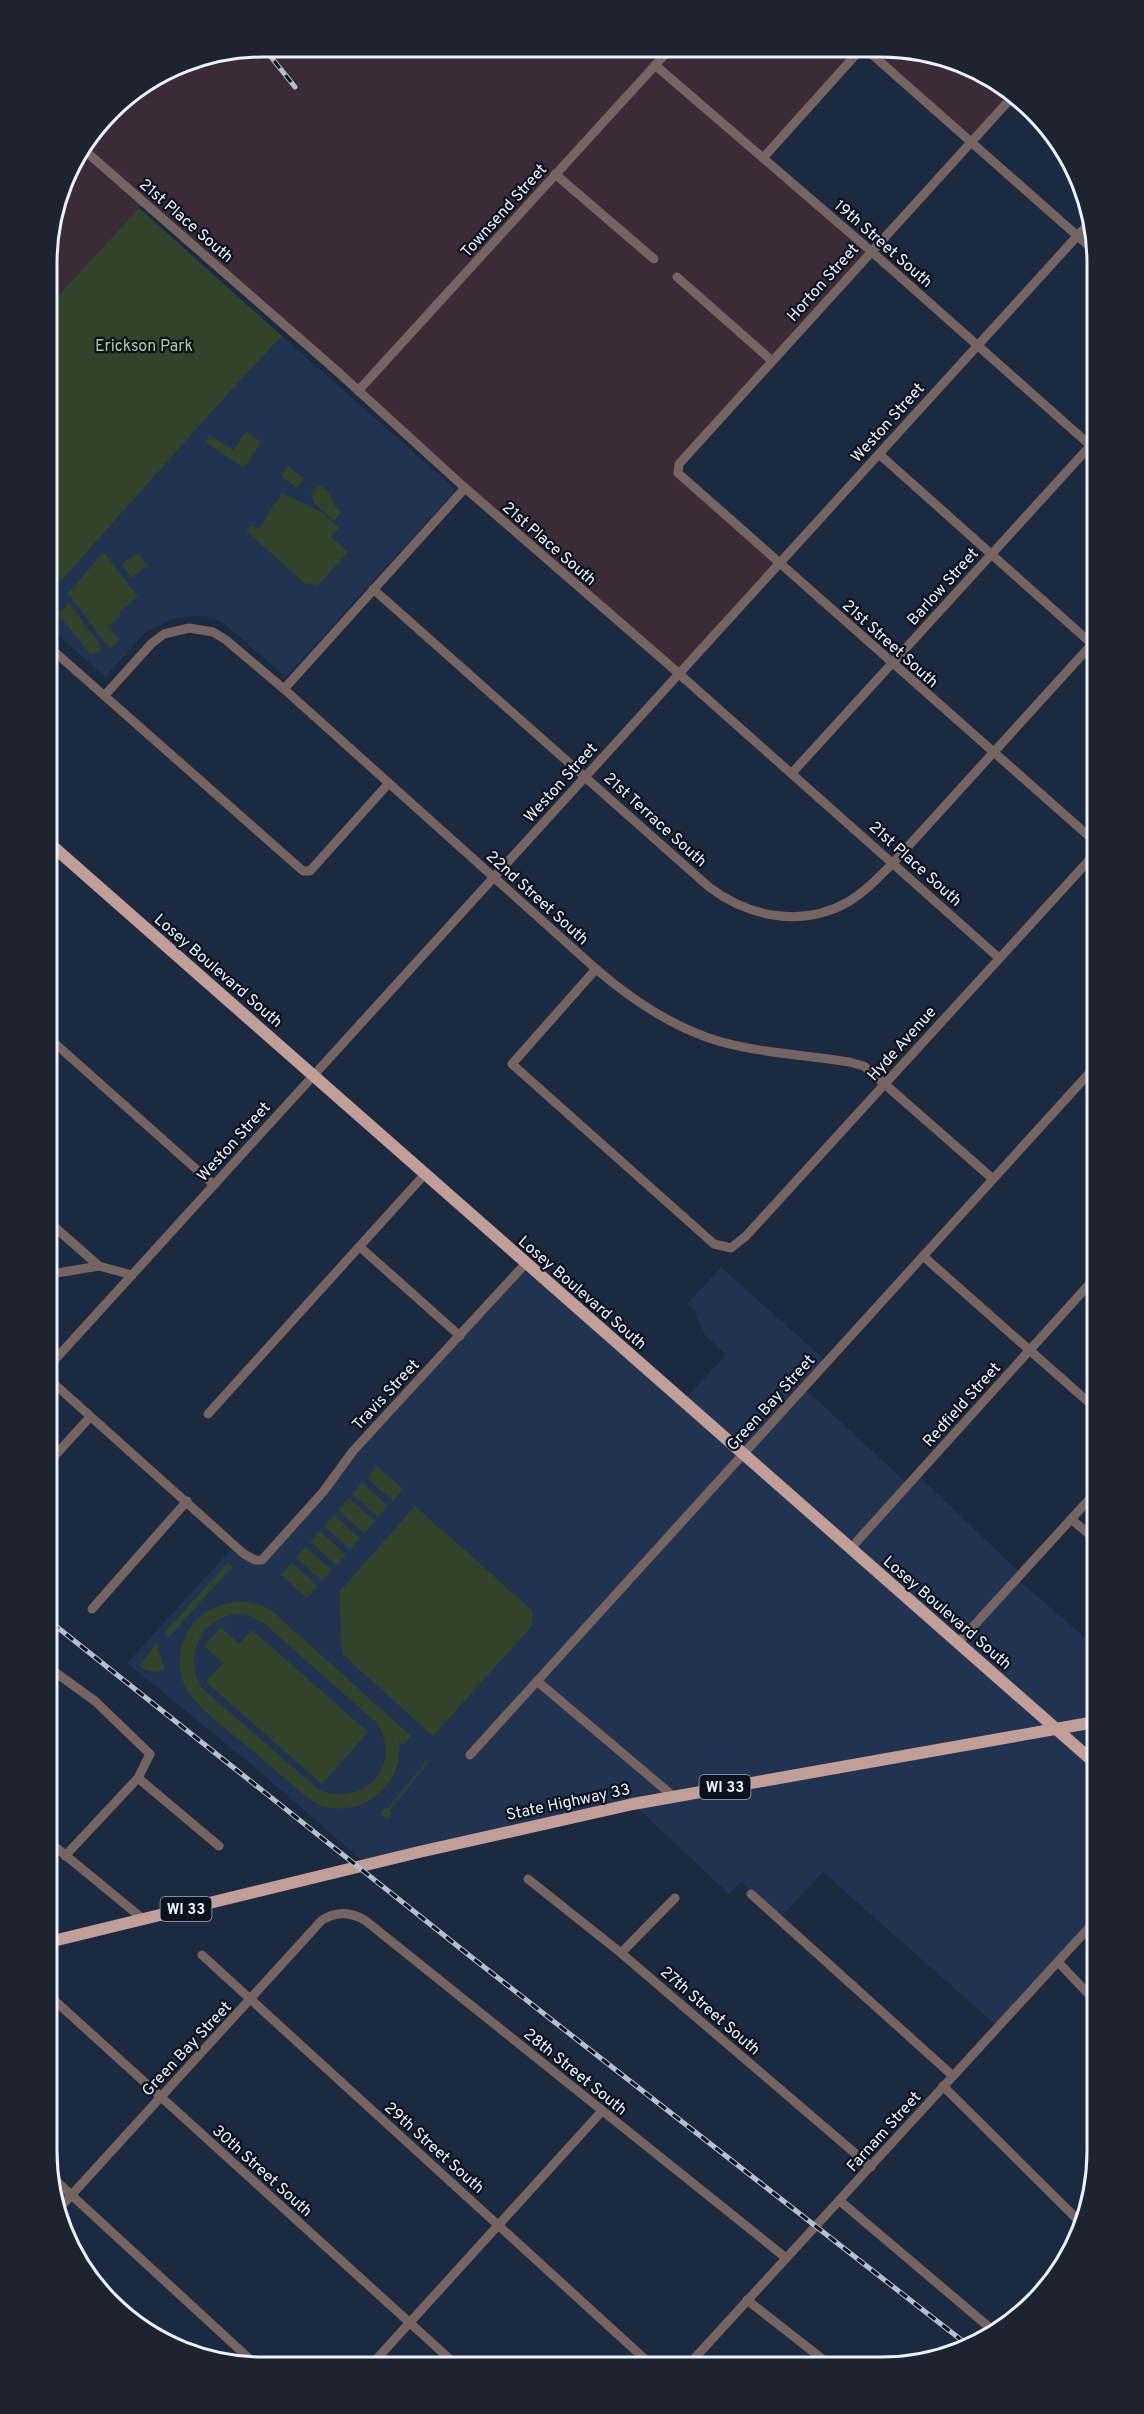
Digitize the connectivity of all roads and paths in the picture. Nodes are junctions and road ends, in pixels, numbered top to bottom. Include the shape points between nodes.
1 (662, 57) edge
2 (854, 57) edge
3 (875, 57) edge
4 (655, 65) junction
5 (1008, 102) edge
6 (970, 142) junction
7 (89, 154) edge
8 (763, 158) junction
9 (555, 174) junction
10 (1084, 229) edge
11 (1077, 236) junction
12 (1086, 244) edge
13 (871, 251) junction
14 (654, 259) dead end
15 (677, 278) dead end
16 (978, 345) junction
17 (771, 360) junction
18 (358, 391) junction
19 (1087, 441) edge
20 (1087, 449) edge
21 (879, 454) junction
22 (679, 464) joint
23 (465, 488) junction
24 (991, 554) junction
25 (779, 564) junction
26 (373, 590) junction
27 (1087, 640) edge
28 (1087, 648) edge
29 (57, 654) edge
30 (892, 664) junction
31 (679, 673) junction
32 (284, 689) junction
33 (105, 695) junction
34 (993, 753) junction
35 (792, 773) junction
36 (586, 776) junction
37 (388, 784) junction
38 (1087, 835) edge
39 (57, 850) edge
40 (1087, 861) edge
41 (892, 863) junction
42 (494, 878) junction
43 (999, 958) junction
44 (596, 969) junction
45 (57, 1045) edge
46 (313, 1075) junction
47 (1087, 1076) edge
48 (885, 1083) junction
49 (425, 1174) junction
50 (993, 1179) junction
51 (214, 1185) junction
52 (57, 1229) edge
53 (360, 1247) junction
54 (923, 1256) junction
55 (526, 1263) junction
56 (99, 1266) junction
57 (57, 1273) edge
58 (132, 1275) junction
59 (1087, 1287) edge
60 (460, 1336) junction
61 (1029, 1350) junction
62 (57, 1358) edge
63 (57, 1387) edge
64 (1087, 1401) edge
65 (208, 1414) dead end
66 (90, 1417) junction
67 (57, 1453) edge
68 (743, 1455) junction
69 (188, 1502) junction
70 (1087, 1502) edge
71 (1071, 1519) junction
72 (1087, 1532) edge
73 (850, 1549) junction
74 (92, 1609) dead end
75 (958, 1643) junction
76 (57, 1674) edge
77 (537, 1681) junction
78 (1087, 1723) edge
79 (1057, 1729) junction
80 (470, 1755) dead end
81 (1087, 1756) edge
82 (138, 1778) junction
83 (672, 1796) junction
84 (219, 1846) dead end
85 (57, 1849) edge
86 (65, 1856) junction
87 (528, 1879) dead end
88 (751, 1894) dead end
89 (675, 1898) dead end
90 (344, 1914) joint
91 (143, 1919) junction
92 (1087, 1930) edge
93 (57, 1940) edge
94 (621, 1953) junction
95 (202, 1955) dead end
96 (1058, 1962) junction
97 (1087, 1993) edge
98 (251, 2000) junction
99 (57, 2003) edge
100 (953, 2076) junction
101 (943, 2086) junction
102 (160, 2097) junction
103 (602, 2111) junction
104 (871, 2168) junction
105 (60, 2185) edge
106 (72, 2195) junction
107 (840, 2201) junction
108 (64, 2204) edge
109 (1076, 2218) edge
110 (499, 2225) junction
111 (786, 2258) junction
112 (747, 2300) junction
113 (409, 2323) junction
114 (988, 2326) edge
115 (247, 2357) edge
116 (378, 2357) edge
117 (447, 2357) edge
118 (643, 2357) edge
119 (696, 2357) edge
120 (820, 2357) edge

1 - 4 street, Townsend Street
2 - 8 street
3 - 6 street
4 - 8 street, 19th Street South
4 - 9 street, Townsend Street
5 - 6 street, Horton Street
6 - 11 street
6 - 13 street, Horton Street
7 - 18 street, 21st Place South
8 - 13 street, 19th Street South
9 - 14 street
9 - 18 street, Townsend Street
10 - 11 street, Weston Street
11 - 12 street
11 - 16 street, Weston Street
13 - 16 street, 19th Street South
13 - 17 street, Horton Street
15 - 17 street
16 - 19 street, 19th Street South
16 - 21 street, Weston Street
17 - 22 street, Horton Street
18 - 23 street, 21st Place South
20 - 24 street, Barlow Street
21 - 24 street
21 - 25 street, Weston Street
22 - 25 street, 21st Street South via 678,473
23 - 26 street
23 - 31 street, 21st Place South
24 - 27 street
24 - 30 street, Barlow Street
25 - 30 street, 21st Street South
25 - 31 street, Weston Street
26 - 32 street
26 - 36 street, 21st Terrace South
28 - 34 street
29 - 33 street
30 - 34 street, 21st Street South
30 - 35 street, Barlow Street
31 - 35 street, 21st Place South
31 - 36 street, Weston Street
32 - 33 street, 22nd Street South via 226,640 213,632 189,628 164,634 152,643
32 - 37 street, 22nd Street South
33 - 37 street via 303,871 310,871
34 - 38 street, 21st Street South
34 - 41 street
35 - 41 street, 21st Place South
36 - 41 street, 21st Terrace South via 709,887 754,911 788,916 832,909 864,891
36 - 42 street, Weston Street
37 - 42 street, 22nd Street South
39 - 46 main road, Losey Boulevard South
40 - 43 street, Hyde Avenue
41 - 43 street, 21st Place South
42 - 44 street, 22nd Street South
42 - 46 street, Weston Street
43 - 48 street, Hyde Avenue
44 - 48 street, 22nd Street South via 642,1005 696,1033 748,1047 849,1062 864,1066
44 - 48 street, Hyde Avenue via 512,1064 722,1248 731,1248 746,1236
45 - 51 street
46 - 49 main road, Losey Boulevard South
46 - 51 street, Weston Street
47 - 50 street, Green Bay Street
48 - 50 street, 22nd Street South
49 - 53 street
49 - 55 main road, Losey Boulevard South
50 - 54 street, Green Bay Street
51 - 58 street, Weston Street
52 - 56 street
53 - 60 street
53 - 65 street
54 - 61 street
54 - 68 street, Green Bay Street
55 - 60 street, Travis Street
55 - 68 main road, Losey Boulevard South
56 - 57 street
56 - 58 street
58 - 62 street, Weston Street
59 - 61 street, Redfield Street
60 - 69 street, Travis Street via 353,1451 323,1492 261,1560 249,1558
61 - 64 street
61 - 73 street, Redfield Street
63 - 66 street
66 - 67 street
66 - 69 street
68 - 73 main road, Losey Boulevard South
68 - 77 street, Green Bay Street
69 - 74 street
70 - 71 street
71 - 72 street
71 - 75 street
73 - 75 main road, Losey Boulevard South
75 - 79 main road, Losey Boulevard South
76 - 82 street via 95,1701 150,1754
77 - 80 street, Green Bay Street
77 - 83 street
78 - 79 main road, State Highway 33 / WI 33
79 - 81 main road, Losey Boulevard South
79 - 83 main road, State Highway 33 / WI 33
82 - 84 street
82 - 86 street
83 - 91 main road, State Highway 33 / WI 33
85 - 86 street
86 - 91 street
87 - 94 street, 27th Street South
88 - 100 street
89 - 94 street
90 - 98 street, Green Bay Street via 322,1920
90 - 103 street, 28th Street South via 366,1921
91 - 93 main road, State Highway 33 / WI 33
92 - 96 street, Farnam Street
94 - 104 street, 27th Street South
95 - 98 street, 29th Street South
96 - 97 street
96 - 100 street, Farnam Street
98 - 102 street, Green Bay Street
98 - 110 street, 29th Street South
99 - 102 street, 30th Street South
100 - 101 street, Farnam Street
101 - 104 street, Farnam Street
101 - 109 street
102 - 106 street, Green Bay Street
102 - 113 street, 30th Street South
103 - 110 street
103 - 111 street, 28th Street South
104 - 107 street, Farnam Street
105 - 106 street
106 - 108 street, Green Bay Street
106 - 115 street
107 - 111 street, Farnam Street
107 - 114 street
110 - 113 street
110 - 118 street, 29th Street South
111 - 112 street, Farnam Street
112 - 119 street, Farnam Street
112 - 120 street
113 - 116 street
113 - 117 street, 30th Street South

